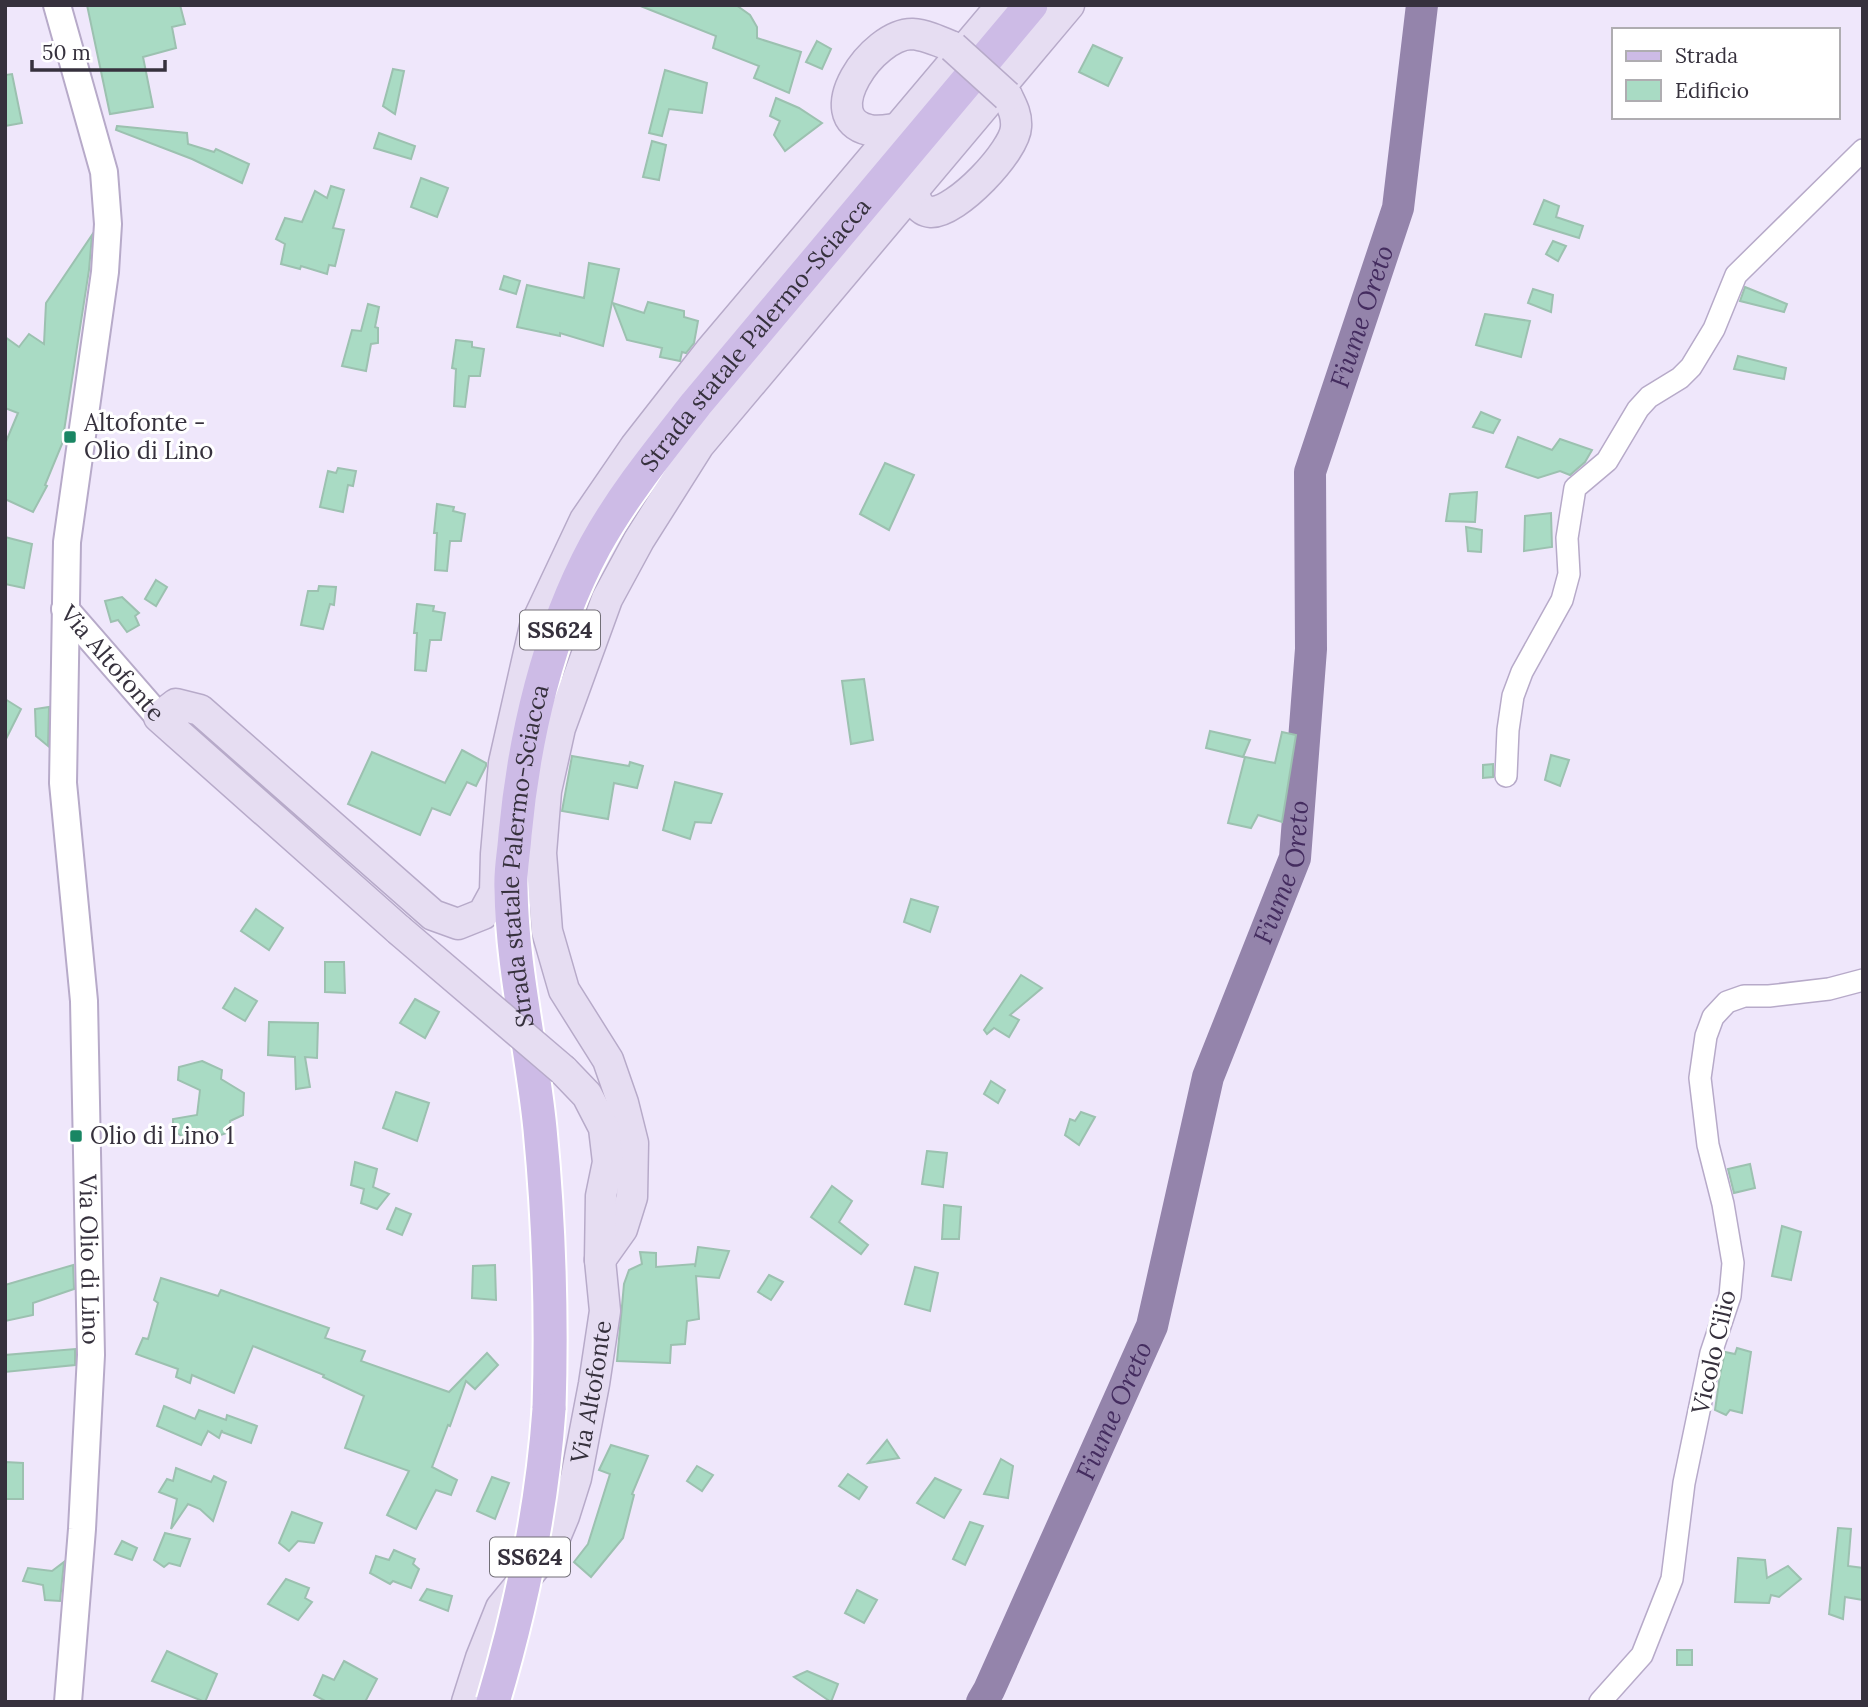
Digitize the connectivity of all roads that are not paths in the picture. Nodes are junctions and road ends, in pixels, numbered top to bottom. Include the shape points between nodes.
1 (57, 5) edge
2 (1002, 5) edge
3 (1031, 5) edge
4 (1069, 5) edge
5 (896, 129) junction
6 (1863, 150) edge
7 (913, 188) junction
8 (65, 609) junction
9 (159, 717) junction
10 (1506, 776) dead end
11 (1863, 980) edge
12 (600, 1261) junction
13 (68, 1702) edge
14 (467, 1702) edge
15 (493, 1702) edge
16 (1600, 1702) edge

1 - 8 street, Via Altofonte via 104,172 108,224 66,542
2 - 5 main road
3 - 15 main road, Strada statale Palermo-Sciacca / SS624, bridge via 646,467 595,547 566,613 537,699 519,792 511,886 518,977 540,1128 551,1345 549,1409 534,1543
4 - 7 main road
5 - 7 main road, bridge via 870,131 855,125 848,96 853,79 872,54 909,34 953,47 1007,96 1015,114 1016,129 1009,148 963,196 932,212 921,209
5 - 9 main road via 710,351 635,447 586,520 535,626 504,763 495,892 483,914 458,924 433,915 200,710 176,704
6 - 10 street via 1736,275 1714,329 1691,368 1637,409 1607,461 1575,488 1567,538 1569,574 1562,600 1513,696
7 - 12 main road via 699,445 607,599 560,728 546,792 541,853 547,931 565,989 608,1060 633,1143 632,1197 622,1228
8 - 9 street, Via Altofonte
8 - 13 street, Via Olio di Lino via 63,783 84,1001 91,1356
9 - 12 main road, Via Altofonte, bridge via 587,1095 604,1128 608,1162 601,1196
11 - 16 street, Vicolo Cilio via 1800,993 1744,996 1727,1002 1713,1017 1700,1079 1708,1145 1733,1263 1730,1296 1711,1353 1684,1483 1671,1579 1642,1655
12 - 14 main road, Via Altofonte via 605,1311 576,1478 551,1547 501,1608

